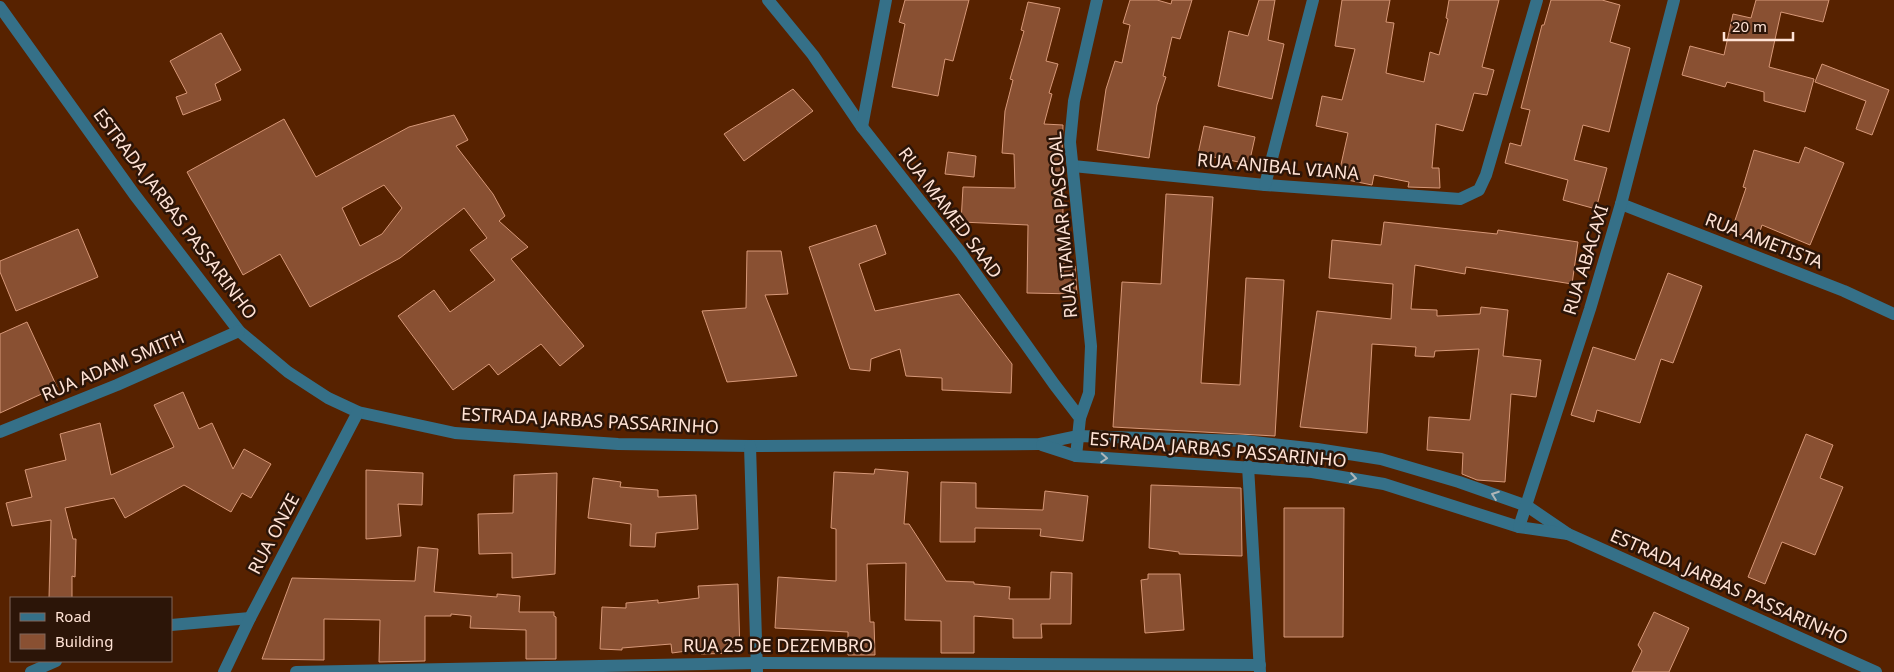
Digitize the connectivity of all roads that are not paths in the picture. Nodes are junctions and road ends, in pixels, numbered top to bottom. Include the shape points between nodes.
1 (768, 0) edge
2 (886, 0) edge
3 (1097, 0) edge
4 (1313, 0) edge
5 (1537, 0) edge
6 (1674, 0) edge
7 (0, 7) edge
8 (862, 127) junction
9 (1073, 166) junction
10 (1265, 185) junction
11 (1621, 204) junction
12 (1894, 314) edge
13 (239, 331) junction
14 (358, 412) junction
15 (1080, 418) junction
16 (0, 432) edge
17 (1077, 436) junction
18 (1039, 444) junction
19 (750, 446) junction
20 (1076, 456) junction
21 (1248, 466) junction
22 (1527, 506) junction
23 (1519, 527) junction
24 (1568, 534) junction
25 (250, 618) junction
26 (172, 625) edge
27 (54, 662) edge
28 (757, 667) edge
29 (1260, 668) edge
30 (31, 672) edge
31 (224, 672) edge
32 (296, 672) edge
33 (1876, 672) edge

1 - 8 street, RUA MAMED SAAD via 813,55
2 - 8 street
3 - 9 street, RUA ITAMAR PASCOAL via 1074,101 1070,142
4 - 10 street
5 - 10 street, RUA ANIBAL VIANA via 1479,190 1460,199
6 - 11 street, RUA ABACAXI
7 - 13 street, ESTRADA JARBAS PASSARINHO via 134,194
8 - 15 street, RUA MAMED SAAD via 961,253
9 - 10 street, RUA ANIBAL VIANA
9 - 15 street, RUA ITAMAR PASCOAL via 1090,346 1088,393
11 - 12 street, RUA AMETISTA via 1844,291
11 - 22 street, RUA ABACAXI
13 - 14 street, ESTRADA JARBAS PASSARINHO via 288,372 328,398
13 - 16 street, RUA ADAM SMITH
14 - 19 street, ESTRADA JARBAS PASSARINHO via 455,432 618,444
14 - 25 street, RUA ONZE
15 - 17 street
17 - 18 street, ESTRADA JARBAS PASSARINHO
17 - 20 street
22 -> 17 street, ESTRADA JARBAS PASSARINHO via 1382,459 1317,448 1245,441
18 - 19 street, ESTRADA JARBAS PASSARINHO
18 - 20 street, ESTRADA JARBAS PASSARINHO
19 - 28 street
20 -> 21 street, ESTRADA JARBAS PASSARINHO
21 -> 23 street, ESTRADA JARBAS PASSARINHO via 1384,484
21 - 29 street
22 - 23 street, RUA ABACAXI
22 - 24 street, ESTRADA JARBAS PASSARINHO
23 - 24 street, ESTRADA JARBAS PASSARINHO
24 - 33 street, ESTRADA JARBAS PASSARINHO
25 - 26 street
25 - 31 street, RUA ONZE
27 - 30 street
28 - 29 street, RUA 25 DE DEZEMBRO
28 - 32 street, RUA 25 DE DEZEMBRO

